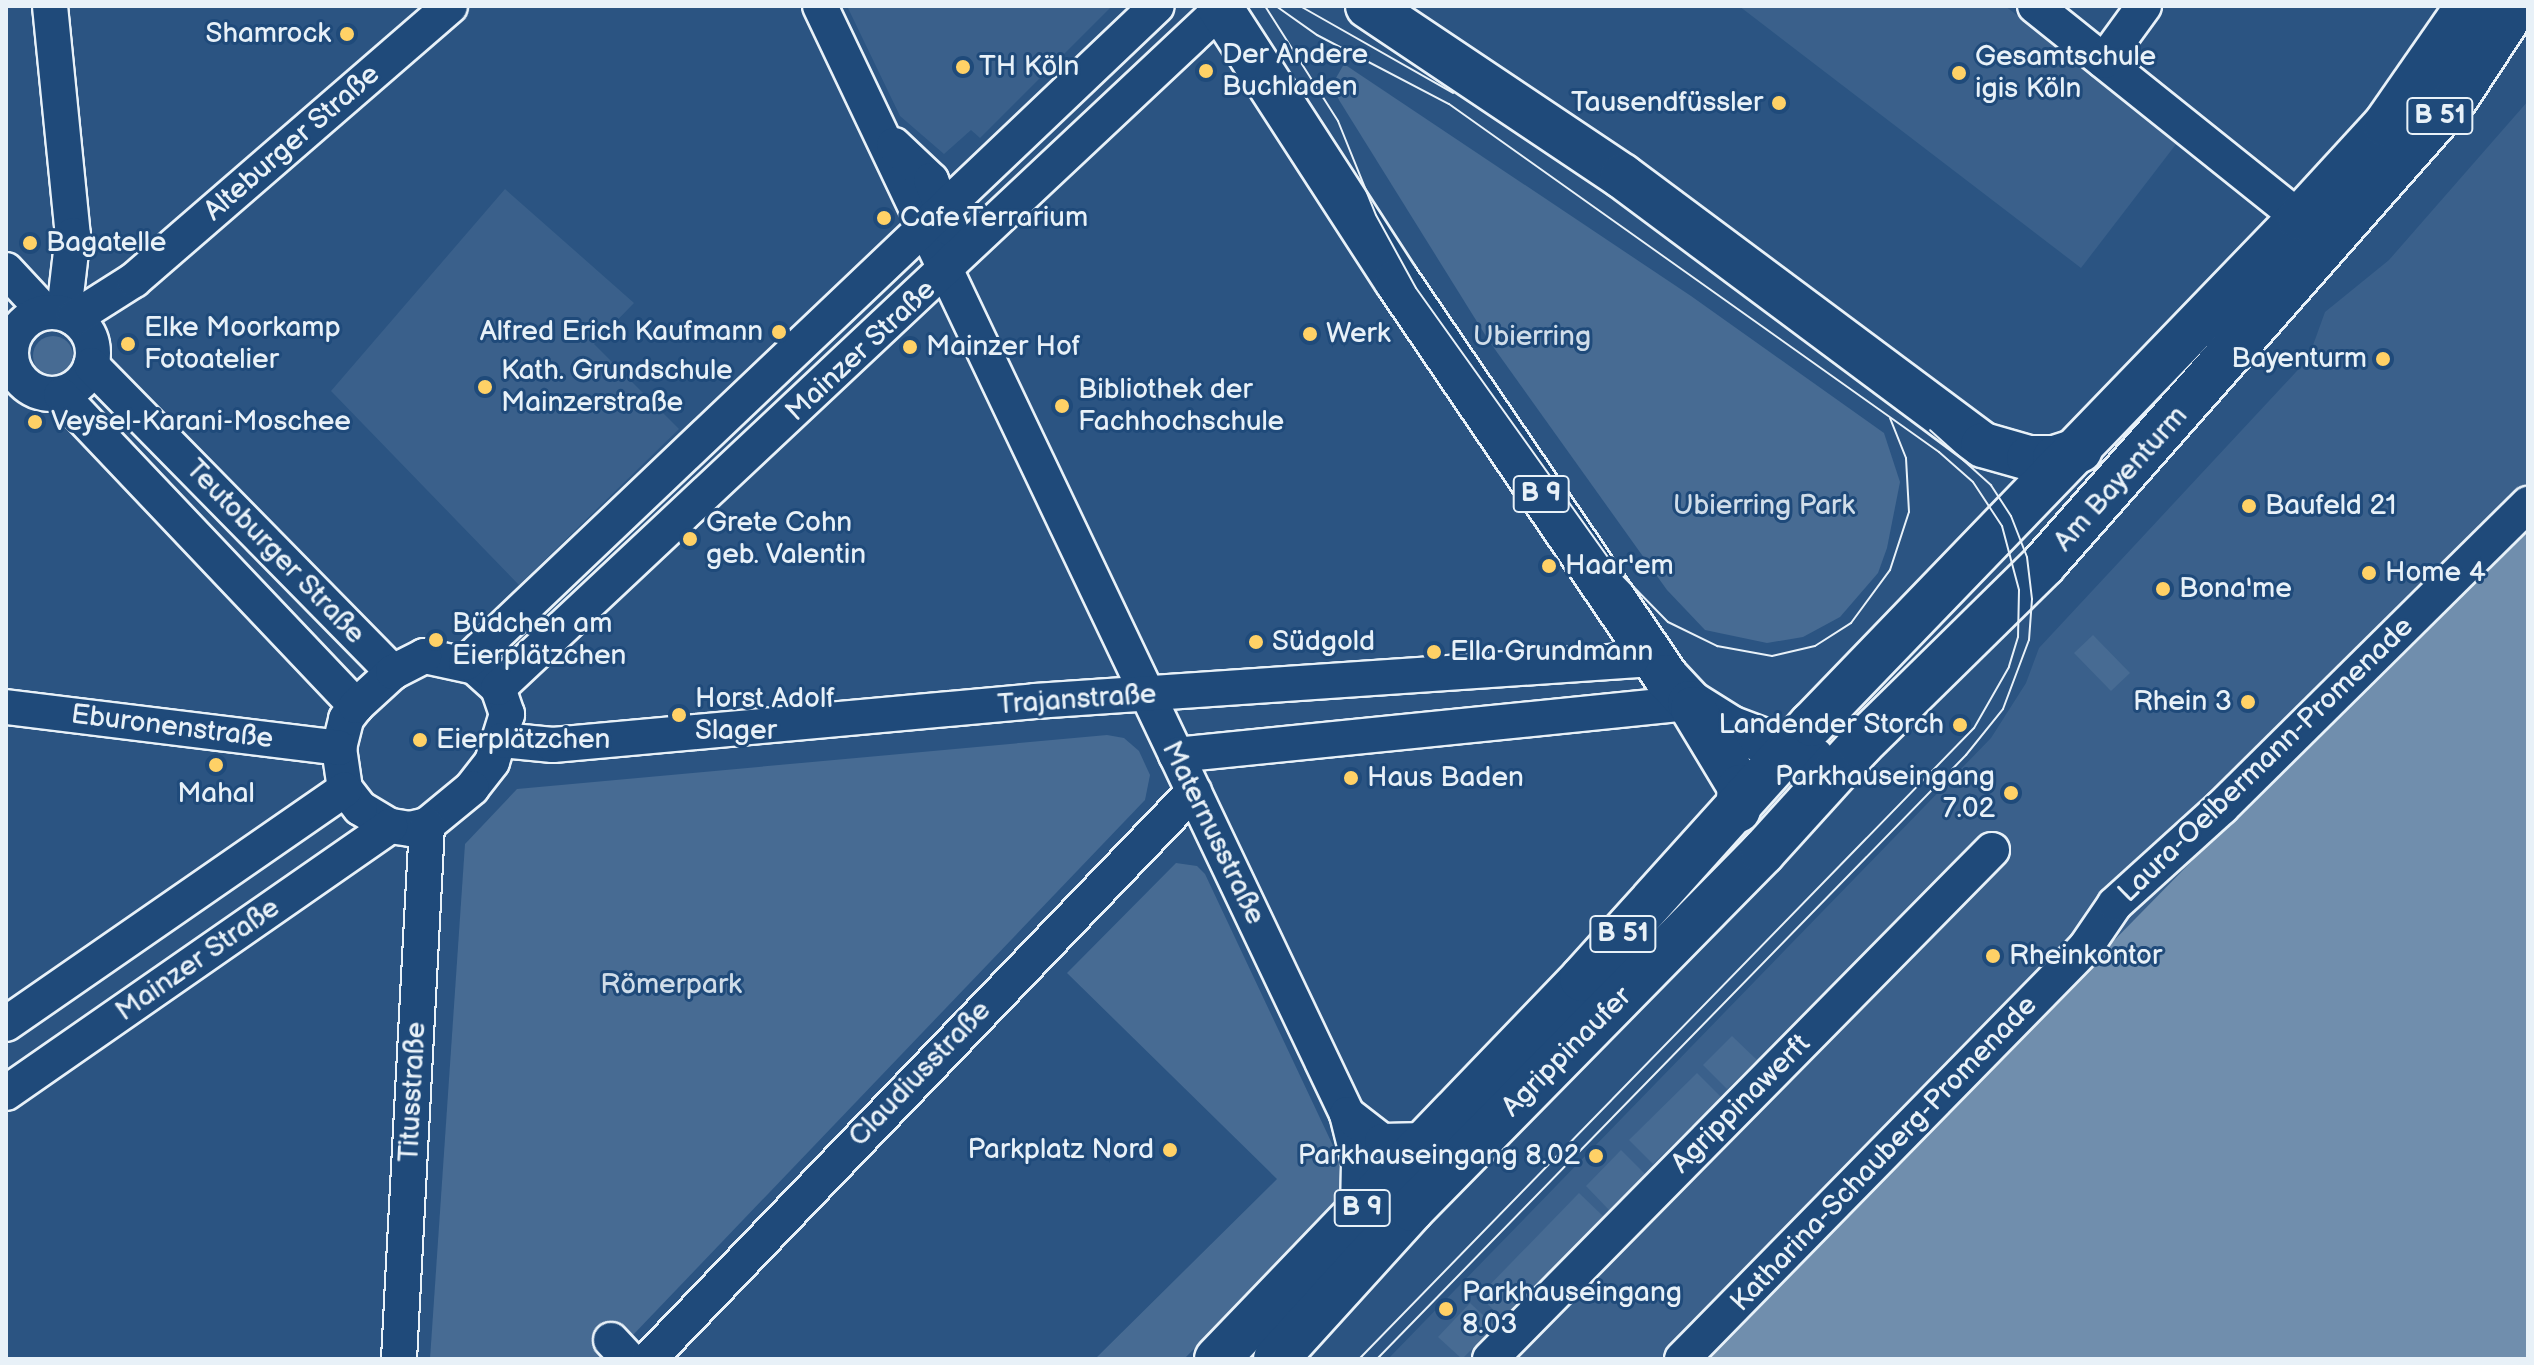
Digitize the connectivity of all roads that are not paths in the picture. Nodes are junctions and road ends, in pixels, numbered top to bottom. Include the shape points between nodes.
1 (50, 6) edge
2 (450, 6) edge
3 (820, 6) edge
4 (1157, 6) edge
5 (1368, 6) edge
6 (2035, 6) edge
7 (2144, 6) edge
8 (2468, 6) edge
9 (2516, 6) edge
10 (1221, 7) edge
11 (2104, 61) junction
12 (935, 217) junction
13 (2300, 218) junction
14 (6, 270) edge
15 (954, 274) junction
16 (2231, 291) junction
17 (2264, 320) junction
18 (73, 329) junction
19 (19, 372) edge
20 (1983, 445) junction
21 (2080, 450) junction
22 (2112, 485) junction
23 (2519, 503) edge
24 (2002, 526) junction
25 (1949, 656) junction
26 (1653, 659) junction
27 (466, 663) junction
28 (393, 672) junction
29 (498, 688) junction
30 (1145, 696) junction
31 (1690, 703) junction
32 (356, 706) junction
33 (6, 707) edge
34 (502, 740) junction
35 (1860, 745) junction
36 (339, 748) junction
37 (1787, 752) junction
38 (1176, 755) junction
39 (345, 789) junction
40 (1194, 791) junction
41 (1738, 810) junction
42 (427, 825) junction
43 (390, 826) junction
44 (1992, 850) dead end
45 (2085, 948) joint
46 (6, 1024) edge
47 (1506, 1056) joint
48 (6, 1093) edge
49 (1347, 1114) junction
50 (1426, 1140) junction
51 (1358, 1213) junction
52 (1289, 1285) junction
53 (1307, 1326) junction
54 (399, 1359) edge
55 (649, 1359) edge
56 (1217, 1359) edge
57 (1276, 1359) edge
58 (1490, 1359) edge
59 (1682, 1359) edge

1 - 18 street via 73,235
2 - 18 street, Alteburger Straße
3 - 12 street, Maternusstraße via 884,138 913,158
4 - 12 street, Mainzer Straße
5 - 20 main road via 1622,176
6 - 11 street
7 - 11 street
8 - 13 main road, B 51 via 2386,124
9 - 17 main road, Am Bayenturm / B 51 via 2457,96
10 - 15 street, Mainzer Straße
10 - 26 main road, B 9
11 - 13 street
12 - 15 street, Maternusstraße
12 - 27 street, Mainzer Straße
13 - 16 main road, Am Bayenturm / B 51
14 - 18 street, Teutoburger Straße
15 - 29 street, Mainzer Straße
15 - 30 street, Maternusstraße
16 - 17 main road via 2231,308 2239,318 2247,323
16 - 21 main road, Am Bayenturm / B 51
17 - 22 main road, Am Bayenturm / B 51
18 - 19 street, Alteburger Straße via 20,327
18 - 19 street, Alteburger Straße via 81,385
18 - 28 street, Teutoburger Straße
19 - 32 street, Teutoburger Straße
20 - 21 main road via 2029,458 2055,458
20 - 24 main road via 2000,494
21 - 22 main road via 2079,467 2089,484
21 - 24 main road, Am Bayenturm / B 51
22 - 25 main road, Am Bayenturm / B 51 via 2044,564
23 - 45 street, Laura-Oelbermann-Promenade via 2222,807 2115,904
24 - 25 main road via 1996,571
24 - 37 main road, Am Bayenturm / B 51
25 - 35 main road, Am Bayenturm
26 - 30 street, Trajanstraße
26 - 31 main road, B 9
27 - 28 street via 424,656
27 - 29 street
28 - 32 street
29 - 34 street via 507,714
30 - 34 street, Trajanstraße via 866,715 553,745
30 - 38 street, Maternusstraße
31 - 37 main road, B 9 via 1730,728
31 - 38 street
31 - 41 main road, B 9 via 1740,787
32 - 36 street via 346,719
33 - 36 street, Eburonenstraße
34 - 42 street via 472,788
35 - 37 main road, B 9 via 1812,759
35 - 53 main road, Agrippinaufer / B 9 via 1742,874 1412,1209
36 - 39 street
37 - 41 main road, Agrippinaufer / B 51
38 - 40 street, Maternusstraße
39 - 43 street via 360,808
39 - 46 street, Mainzer Straße
40 - 49 street, Maternusstraße
40 - 55 street, Claudiusstraße
41 - 47 main road, Agrippinaufer / B 51
42 - 43 street
42 - 54 street, Titusstraße
43 - 48 street, Mainzer Straße
44 - 58 street, Agrippinawerft
45 - 59 street, Katharina-Schauberg-Promenade
47 - 50 main road, Agrippinaufer / B 9
49 - 50 street, Maternusstraße via 1382,1141
49 - 51 street, Maternusstraße via 1359,1162
50 - 51 main road, Agrippinaufer / B 9
51 - 52 main road, Agrippinaufer / B 9
52 - 53 main road via 1310,1297
52 - 56 main road, Agrippinaufer / B 9
53 - 57 main road, Agrippinaufer / B 9

